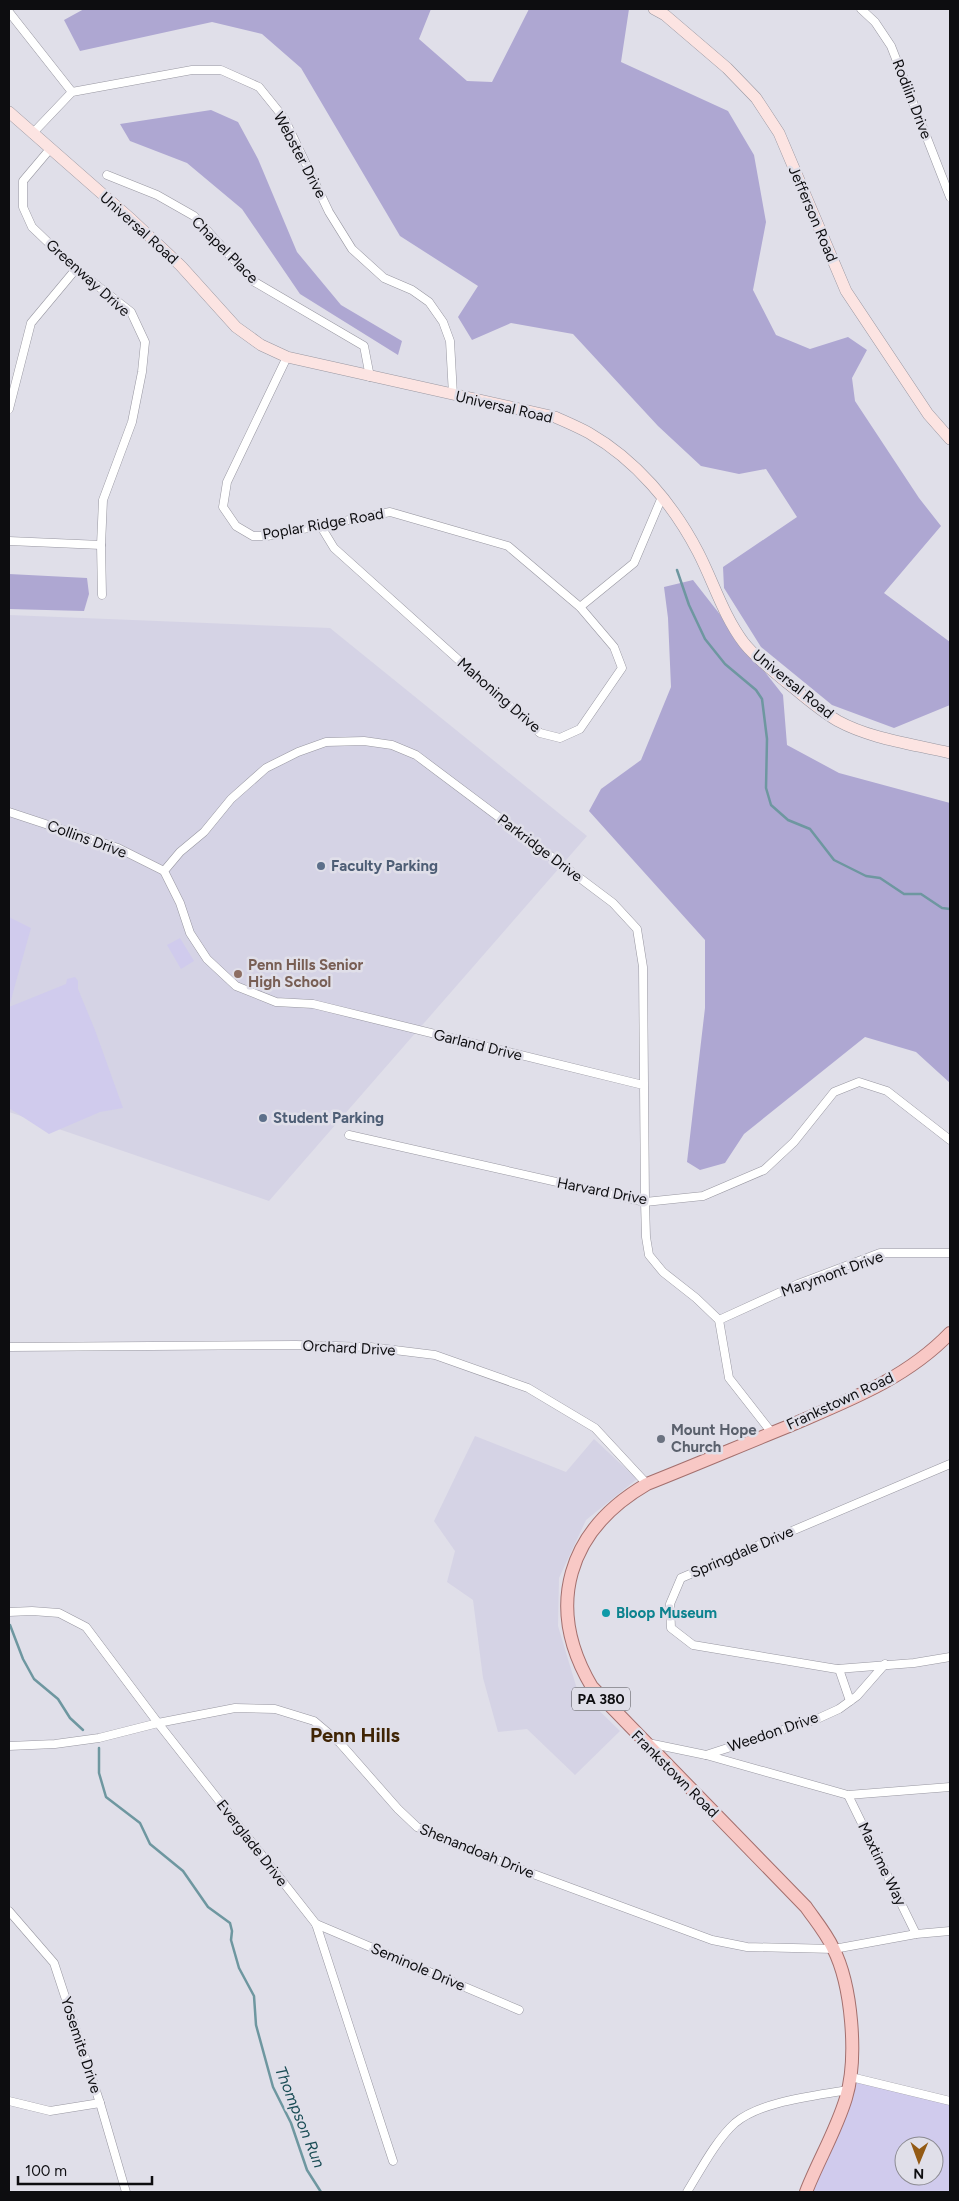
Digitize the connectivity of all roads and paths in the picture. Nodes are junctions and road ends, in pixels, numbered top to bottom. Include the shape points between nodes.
1 (654, 9) edge
2 (861, 9) edge
3 (9, 12) edge
4 (666, 12) edge
5 (72, 92) junction
6 (9, 112) edge
7 (32, 134) junction
8 (50, 150) junction
9 (107, 175) dead end
10 (950, 197) edge
11 (76, 269) junction
12 (287, 357) junction
13 (370, 377) junction
14 (453, 395) junction
15 (9, 409) edge
16 (950, 439) edge
17 (662, 497) junction
18 (320, 524) junction
19 (9, 541) edge
20 (100, 545) junction
21 (102, 595) dead end
22 (580, 607) junction
23 (950, 753) edge
24 (9, 812) edge
25 (164, 871) junction
26 (643, 1086) junction
27 (349, 1135) dead end
28 (950, 1140) edge
29 (645, 1202) junction
30 (950, 1253) edge
31 (719, 1320) junction
32 (950, 1333) edge
33 (9, 1347) edge
34 (772, 1433) junction
35 (950, 1464) edge
36 (648, 1484) junction
37 (9, 1612) edge
38 (950, 1657) edge
39 (885, 1664) junction
40 (839, 1669) junction
41 (850, 1700) junction
42 (158, 1723) junction
43 (644, 1742) junction
44 (9, 1746) edge
45 (706, 1755) junction
46 (950, 1787) edge
47 (848, 1795) junction
48 (9, 1911) edge
49 (316, 1924) junction
50 (950, 1931) edge
51 (916, 1934) junction
52 (834, 1949) junction
53 (519, 2010) dead end
54 (851, 2077) junction
55 (848, 2090) junction
56 (9, 2101) edge
57 (950, 2101) edge
58 (100, 2104) junction
59 (393, 2161) dead end
60 (126, 2192) edge
61 (687, 2192) edge
62 (806, 2192) edge

1 - 4 street, Jefferson Road
2 - 10 street, Rodilin Drive via 875,22 891,46
3 - 5 street
4 - 16 street, Jefferson Road via 756,98 779,133 846,291 928,414
5 - 7 street
5 - 14 street, Webster Drive via 192,70 221,70 259,87 284,118 329,212 352,249 384,278 412,290 429,302 443,322 450,341
6 - 7 street, Universal Road
7 - 8 street, Universal Road
8 - 11 street, Greenway Drive via 22,181 23,207 32,227
8 - 12 street, Universal Road via 132,220 236,327 261,345
9 - 13 street, Chapel Place via 157,195 194,216 253,281 364,346
11 - 15 street via 31,322
11 - 20 street, Greenway Drive via 131,312 145,342 132,422 103,500
12 - 13 street, Universal Road
12 - 18 street, Poplar Ridge Road via 227,482 223,507 236,526 253,536 268,536
13 - 14 street, Universal Road
14 - 17 street, Universal Road via 555,417 588,432 613,448
17 - 22 street via 634,563
17 - 23 street, Universal Road via 698,552 733,627 763,662 838,721 882,737
18 - 22 street, Poplar Ridge Road via 390,512 508,546
18 - 22 street, Mahoning Drive via 334,548 540,733 560,738 580,729 622,668 614,647
19 - 20 street
20 - 21 street, Greenway Drive
24 - 25 street, Collins Drive via 118,848
25 - 26 street, Garland Drive via 190,933 207,959 236,986 276,1002 313,1004
25 - 26 street, Parkridge Drive via 266,768 298,752 326,742 364,741 392,745 416,755 612,903 637,929 643,967
26 - 29 street, Parkridge Drive
27 - 29 street, Harvard Drive
28 - 29 street, Harvard Drive via 887,1091 859,1082 834,1092 794,1142 764,1170 703,1196
29 - 31 street, Parkridge Drive via 649,1255 662,1272
30 - 31 street, Marymont Drive via 880,1253 798,1284
31 - 34 street via 729,1378
32 - 34 main road, Frankstown Road / PA 380 via 915,1363 879,1386
33 - 36 street, Orchard Drive via 296,1345 370,1347 435,1355 528,1388 595,1428
34 - 36 main road, Frankstown Road / PA 380
35 - 40 street, Springdale Drive via 681,1578 670,1604 671,1628 693,1645
36 - 43 main road, Frankstown Road / PA 380 via 612,1508 588,1537 571,1573 567,1608 572,1647 584,1674 601,1699
37 - 42 street, Everglade Drive via 59,1613 86,1627
38 - 39 street, Springdale Drive
39 - 40 street, Springdale Drive
39 - 41 street, Weedon Drive
40 - 41 street
41 - 45 street, Weedon Drive via 817,1719
42 - 44 street, Shenandoah Drive via 99,1738
42 - 49 street, Everglade Drive
42 - 52 street, Shenandoah Drive via 235,1708 275,1709 314,1721 340,1743 417,1827 509,1865 712,1940 747,1947
43 - 45 street, Weedon Drive
43 - 52 main road, Frankstown Road / PA 380 via 806,1907
45 - 47 street
46 - 47 street
47 - 51 street, Maxtime Way
48 - 58 street, Yosemite Drive via 54,1963
49 - 53 street, Seminole Drive
49 - 59 street, Everglade Drive
50 - 51 street, Shenandoah Drive
51 - 52 street, Shenandoah Drive
52 - 54 main road, Frankstown Road / PA 380 via 850,2015
54 - 55 main road, Frankstown Road / PA 380
54 - 57 street
55 - 61 street via 783,2102 748,2115 722,2138
55 - 62 main road, Frankstown Road / PA 380 via 840,2116
56 - 58 street via 50,2111
58 - 60 street, Yosemite Drive

